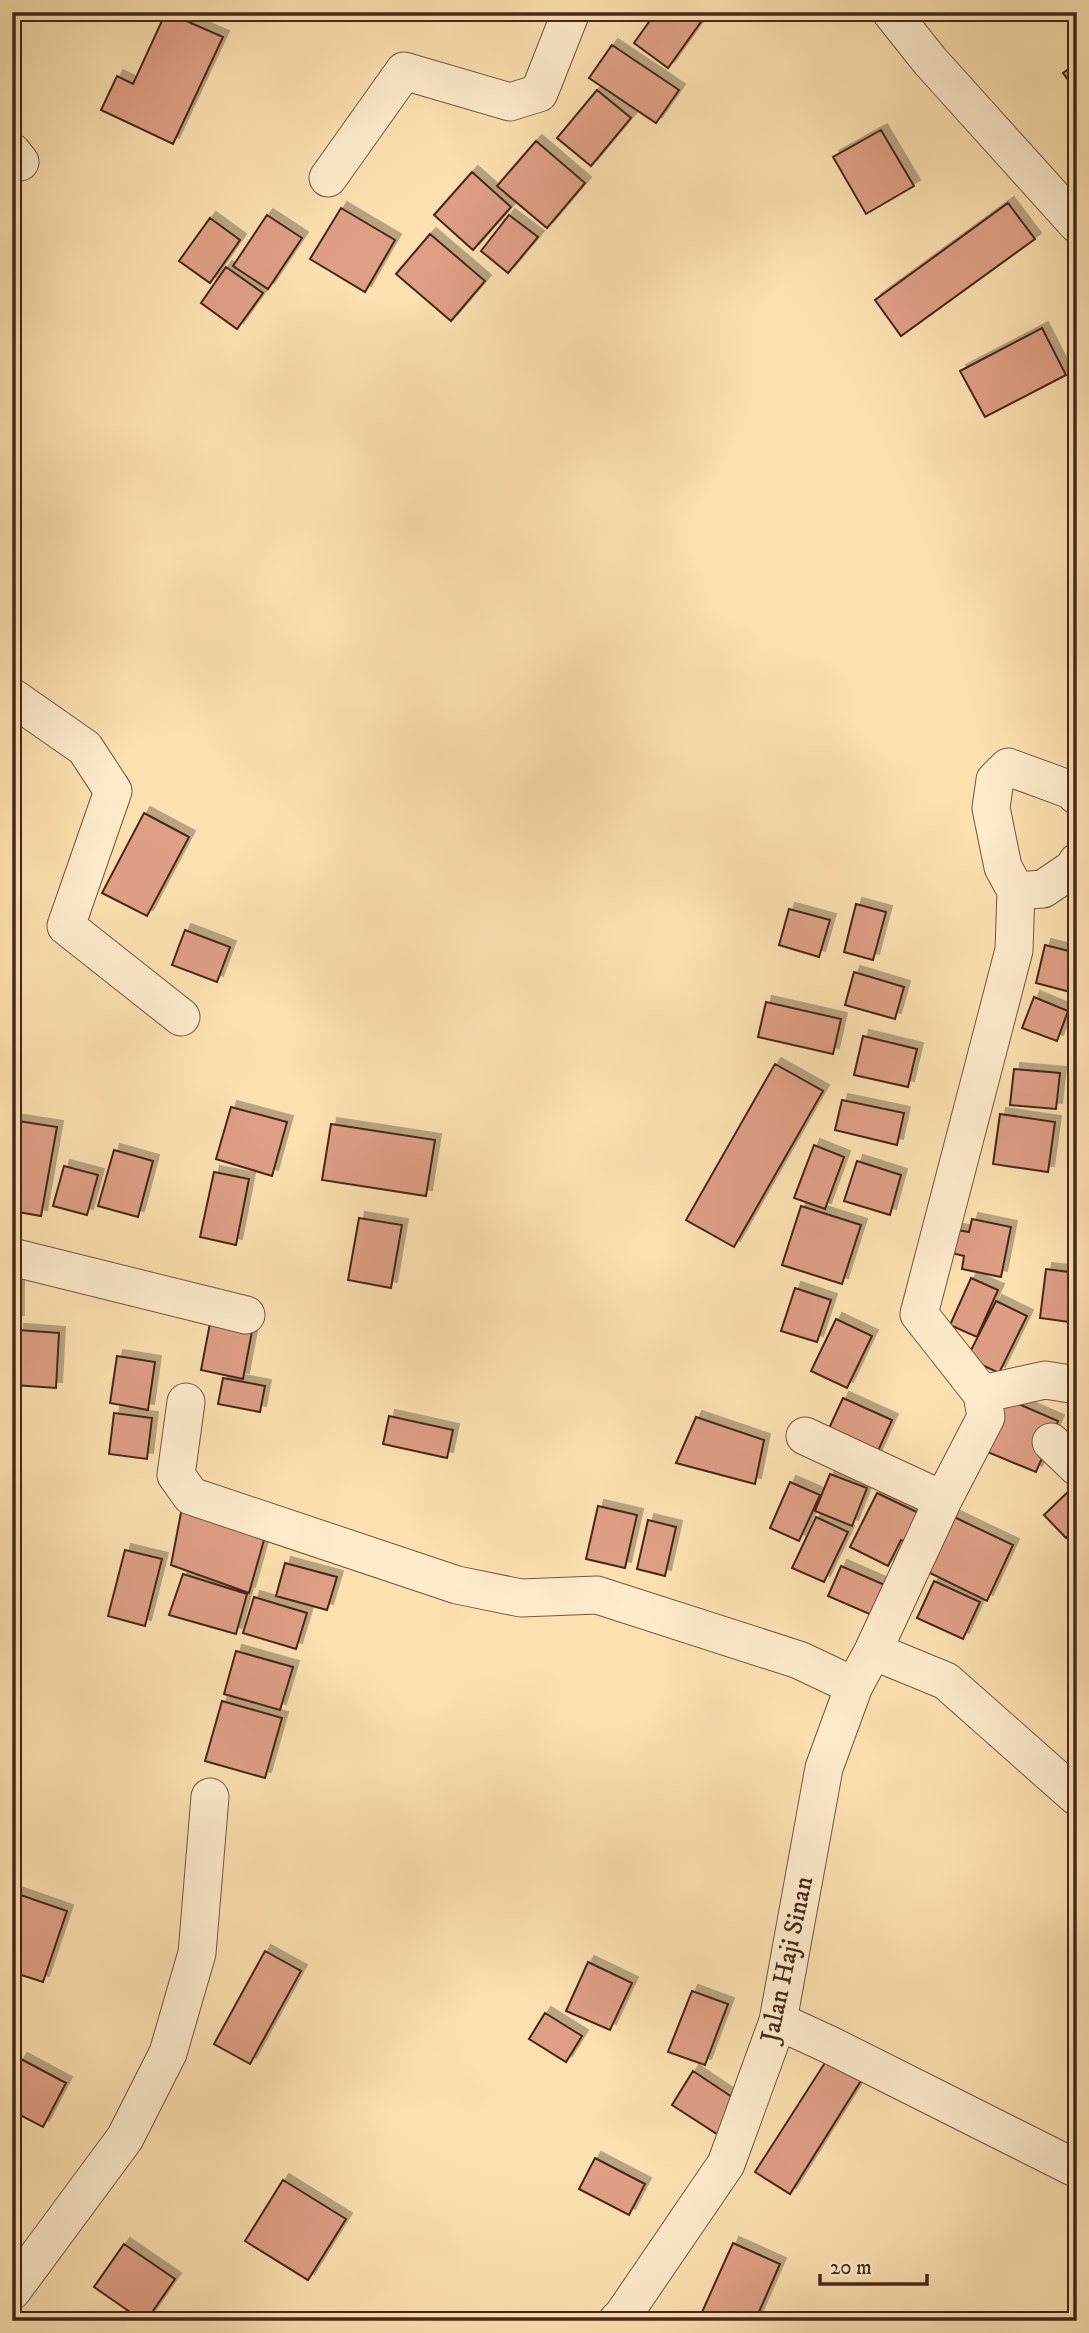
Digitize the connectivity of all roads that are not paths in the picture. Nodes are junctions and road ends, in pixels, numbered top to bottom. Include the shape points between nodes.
1 (571, 12) edge
2 (891, 12) edge
3 (328, 178) dead end
4 (1077, 224) edge
5 (12, 697) edge
6 (1077, 796) edge
7 (1077, 862) edge
8 (1016, 891) junction
9 (181, 1017) dead end
10 (12, 1257) edge
11 (246, 1315) dead end
12 (1077, 1385) edge
13 (982, 1394) junction
14 (186, 1402) dead end
15 (805, 1436) dead end
16 (1051, 1442) dead end
17 (1077, 1467) edge
18 (943, 1500) junction
19 (873, 1651) junction
20 (854, 1686) junction
21 (210, 1797) dead end
22 (1077, 1797) edge
23 (778, 2021) junction
24 (1077, 2169) edge
25 (12, 2291) edge
26 (624, 2319) edge

1 - 3 street via 539,93 510,102 404,71
2 - 4 street
5 - 9 street via 85,748 113,790 66,926
6 - 8 street via 1008,767 995,780 990,808 1003,867
7 - 8 street via 1043,888
8 - 13 street via 1014,950 919,1314
10 - 11 street
12 - 13 street via 1045,1380
13 - 18 street, Jalan Haji Sinan via 986,1417
14 - 20 street via 176,1475 191,1496 457,1585 521,1598 597,1595 799,1660
15 - 18 street
16 - 17 street
18 - 19 street, Jalan Haji Sinan
19 - 20 street, Jalan Haji Sinan
19 - 22 street via 946,1681
20 - 23 street, Jalan Haji Sinan via 824,1768
21 - 25 street via 197,1953 169,2053 125,2138
23 - 24 street
23 - 26 street, Jalan Haji Sinan via 726,2164

